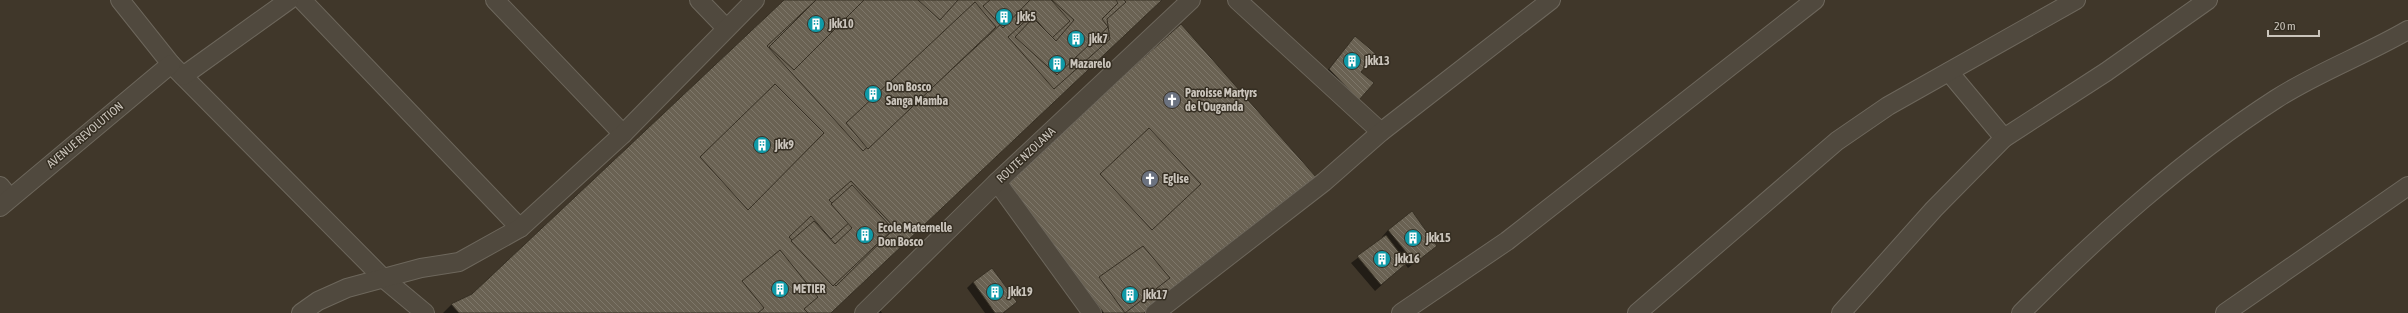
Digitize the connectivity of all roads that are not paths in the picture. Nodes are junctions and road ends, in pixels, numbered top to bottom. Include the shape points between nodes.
1 (120, 0) edge
2 (289, 0) edge
3 (302, 0) edge
4 (495, 0) edge
5 (699, 0) edge
6 (755, 0) edge
7 (1191, 0) edge
8 (1237, 0) edge
9 (1551, 0) edge
10 (1815, 0) edge
11 (2076, 0) edge
12 (2208, 0) edge
13 (726, 28) junction
14 (2408, 30) edge
15 (177, 70) junction
16 (1949, 72) junction
17 (1381, 132) junction
18 (623, 134) junction
19 (2004, 138) junction
20 (998, 182) junction
21 (2408, 186) edge
22 (3, 197) edge
23 (520, 228) junction
24 (383, 278) junction
25 (302, 313) edge
26 (425, 313) edge
27 (864, 313) edge
28 (1092, 313) edge
29 (1155, 313) edge
30 (1401, 313) edge
31 (1637, 313) edge
32 (1841, 313) edge
33 (2021, 313) edge
34 (2225, 313) edge

1 - 15 street
2 - 15 street, AVENUE REVOLUTION
3 - 23 street
4 - 18 street
5 - 13 street
6 - 13 street
7 - 20 street, ROUTE NZOLANA
8 - 17 street
9 - 17 street
10 - 30 street via 1507,241
11 - 16 street
12 - 19 street via 2106,72
13 - 18 street
14 - 33 street via 2318,75 2277,99 2206,148 2080,254
15 - 22 street, AVENUE REVOLUTION
15 - 24 street
16 - 19 street
16 - 31 street via 1888,106 1837,141
17 - 29 street via 1324,182
18 - 23 street
19 - 32 street via 1934,209
20 - 27 street, ROUTE NZOLANA
20 - 28 street
21 - 34 street
23 - 24 street via 459,262
24 - 25 street via 347,288 318,301
24 - 26 street

